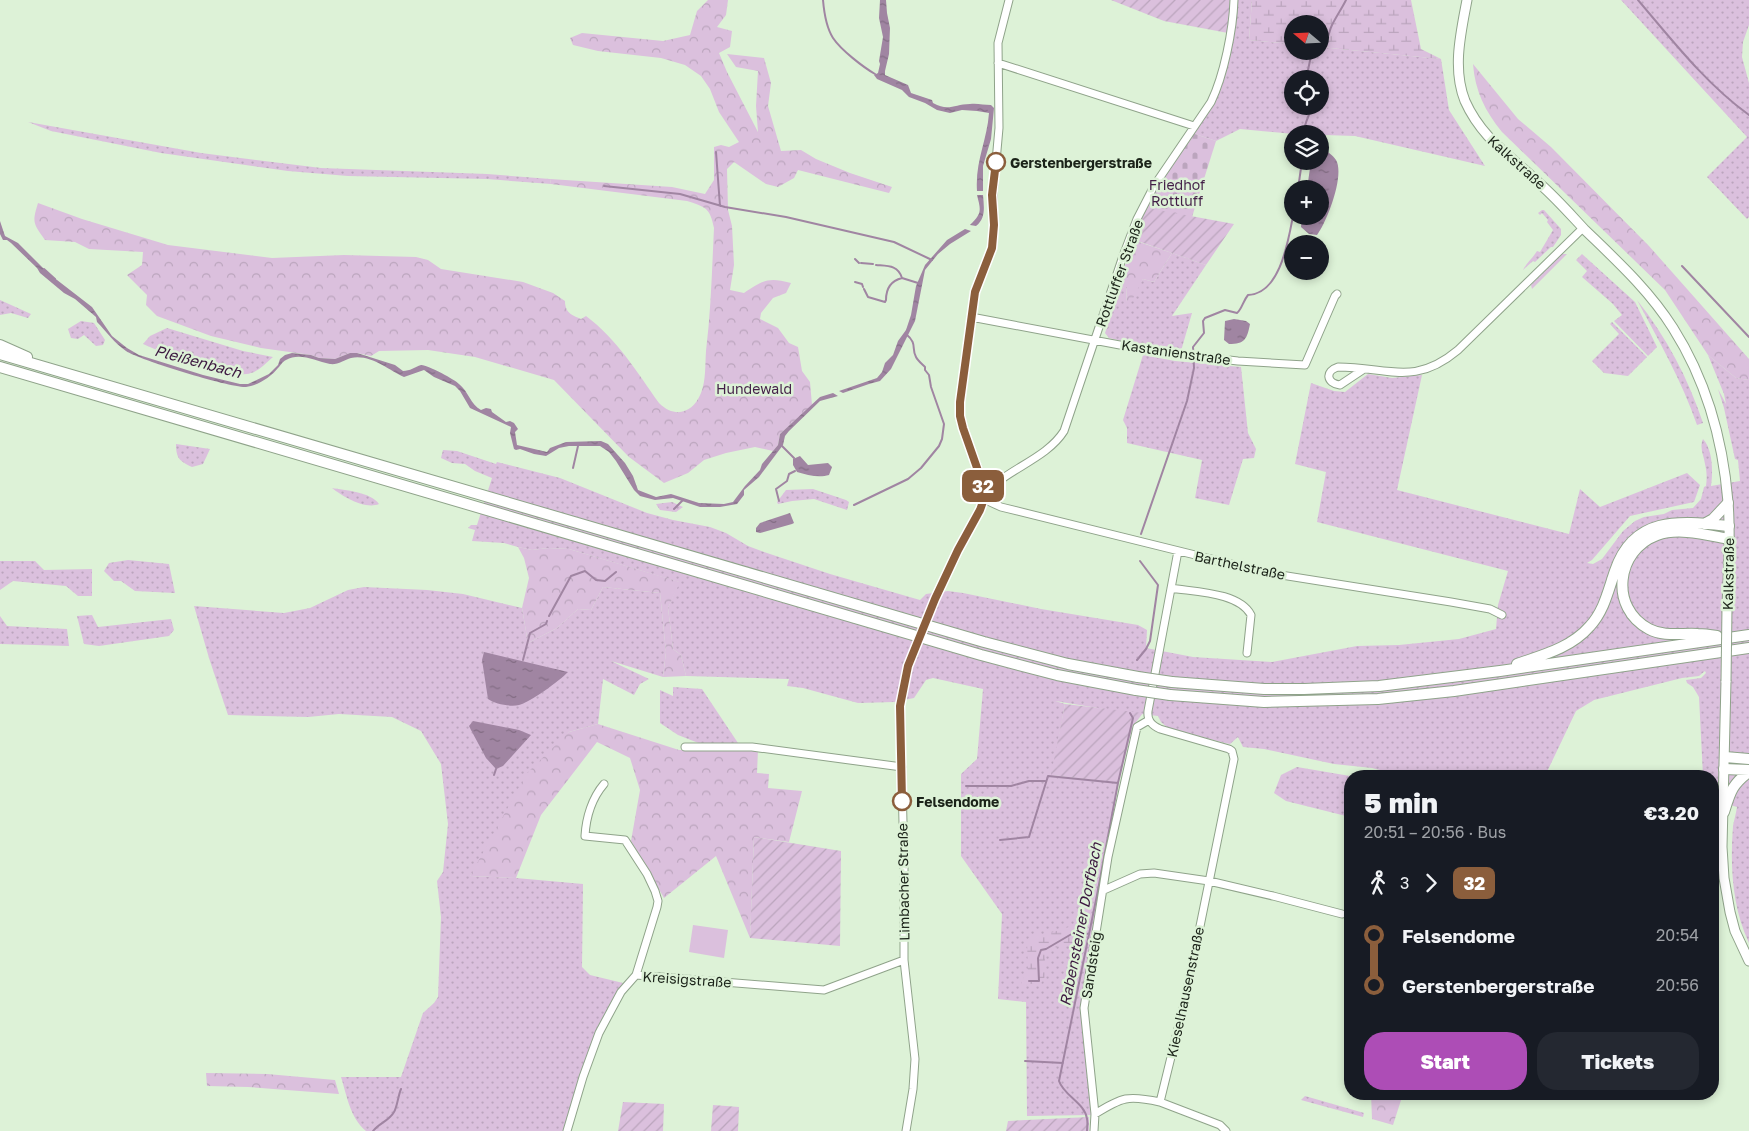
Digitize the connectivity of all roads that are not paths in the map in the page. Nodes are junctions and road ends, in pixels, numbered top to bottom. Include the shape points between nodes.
1 (1009, 0) edge
2 (1234, 0) edge
3 (1467, 0) edge
4 (998, 62) junction
5 (1194, 126) junction
6 (1583, 228) junction
7 (1338, 294) dead end
8 (971, 317) junction
9 (1096, 340) junction
10 (0, 345) edge
11 (0, 354) edge
12 (0, 367) edge
13 (48, 368) junction
14 (1364, 369) dead end
15 (0, 375) edge
16 (26, 375) junction
17 (985, 496) junction
18 (1728, 503) junction
19 (1704, 524) junction
20 (1729, 526) junction
21 (1729, 540) junction
22 (1178, 551) junction
23 (1171, 588) junction
24 (1502, 615) dead end
25 (1749, 635) edge
26 (1728, 638) junction
27 (1749, 648) edge
28 (1732, 651) junction
29 (1247, 653) dead end
30 (1749, 656) edge
31 (1500, 671) junction
32 (1149, 720) junction
33 (684, 747) dead end
34 (1725, 757) junction
35 (1749, 759) edge
36 (902, 767) junction
37 (1724, 769) junction
38 (1749, 771) edge
39 (604, 784) dead end
40 (1724, 812) junction
41 (1209, 881) junction
42 (1104, 890) junction
43 (1342, 914) dead end
44 (904, 960) junction
45 (1749, 961) edge
46 (636, 975) junction
47 (1160, 1102) junction
48 (1094, 1114) junction
49 (567, 1131) edge
50 (906, 1131) edge
51 (1094, 1131) edge
52 (1226, 1131) edge

1 - 4 street via 998,43
2 - 5 street, Rottluffer Straße via 1222,76 1211,102
3 - 6 main road, Kalkstraße via 1458,64 1464,99 1487,136
4 - 5 street
4 - 8 street via 999,128 992,195 992,248 975,292
5 - 9 street, Rottluffer Straße via 1154,186 1137,219
6 - 14 street via 1440,364 1411,372
6 - 18 main road, Kalkstraße via 1658,306 1688,355 1712,416
7 - 9 street, Kastanienstraße via 1305,365 1157,352
8 - 9 street, Kastanienstraße
8 - 17 street via 960,416
9 - 17 street, Rottluffer Straße via 1060,438 995,484
10 - 13 highway
11 - 13 highway
12 - 16 highway
13 - 31 highway, bridge via 1002,648 1076,666 1172,682 1264,688 1338,688
15 - 16 highway
16 - 28 highway, bridge via 981,655 1057,675 1136,690 1264,702 1378,699
17 - 22 street, Barthelstraße via 1001,508
17 - 36 street, Limbacher Straße, bridge via 935,599 908,666 900,706
18 - 19 highway via 1713,520
18 - 20 main road, Kalkstraße
19 - 20 highway
19 - 31 highway via 1666,525 1636,536 1620,558 1599,615 1589,627 1565,646
20 - 21 main road, Kalkstraße
21 - 26 highway via 1703,534 1659,534 1648,539 1629,557 1622,581 1629,610 1640,624 1650,630
21 - 34 main road, Kalkstraße, bridge
22 - 23 street
22 - 24 street, Barthelstraße via 1268,573 1451,602 1490,609
23 - 29 street via 1231,598 1243,604 1251,615
23 - 32 street
25 - 26 highway
26 - 31 highway
27 - 28 highway
28 - 30 highway
32 - 41 street, Kieselhausenstraße via 1160,729 1229,748 1234,755
32 - 42 street, Sandsteig via 1140,724 1135,733
33 - 36 street via 752,747
34 - 35 highway
34 - 37 main road, Kalkstraße
36 - 44 street, Limbacher Straße
37 - 38 highway
37 - 40 main road, Kalkstraße
38 - 40 highway via 1734,784
39 - 46 street via 586,822 585,836 625,840 658,901
40 - 45 main road, Kalkstraße via 1722,847 1728,905 1735,931
41 - 42 street via 1140,874
41 - 43 street
41 - 47 street, Kieselhausenstraße
42 - 48 street, Sandsteig via 1084,1008
44 - 46 street, Kreisigstraße via 824,990
44 - 50 street, Limbacher Straße via 914,1060
46 - 49 street, Kreisigstraße via 621,992 599,1033
47 - 48 street via 1128,1098
47 - 52 street via 1220,1125
48 - 51 street, Sandsteig

